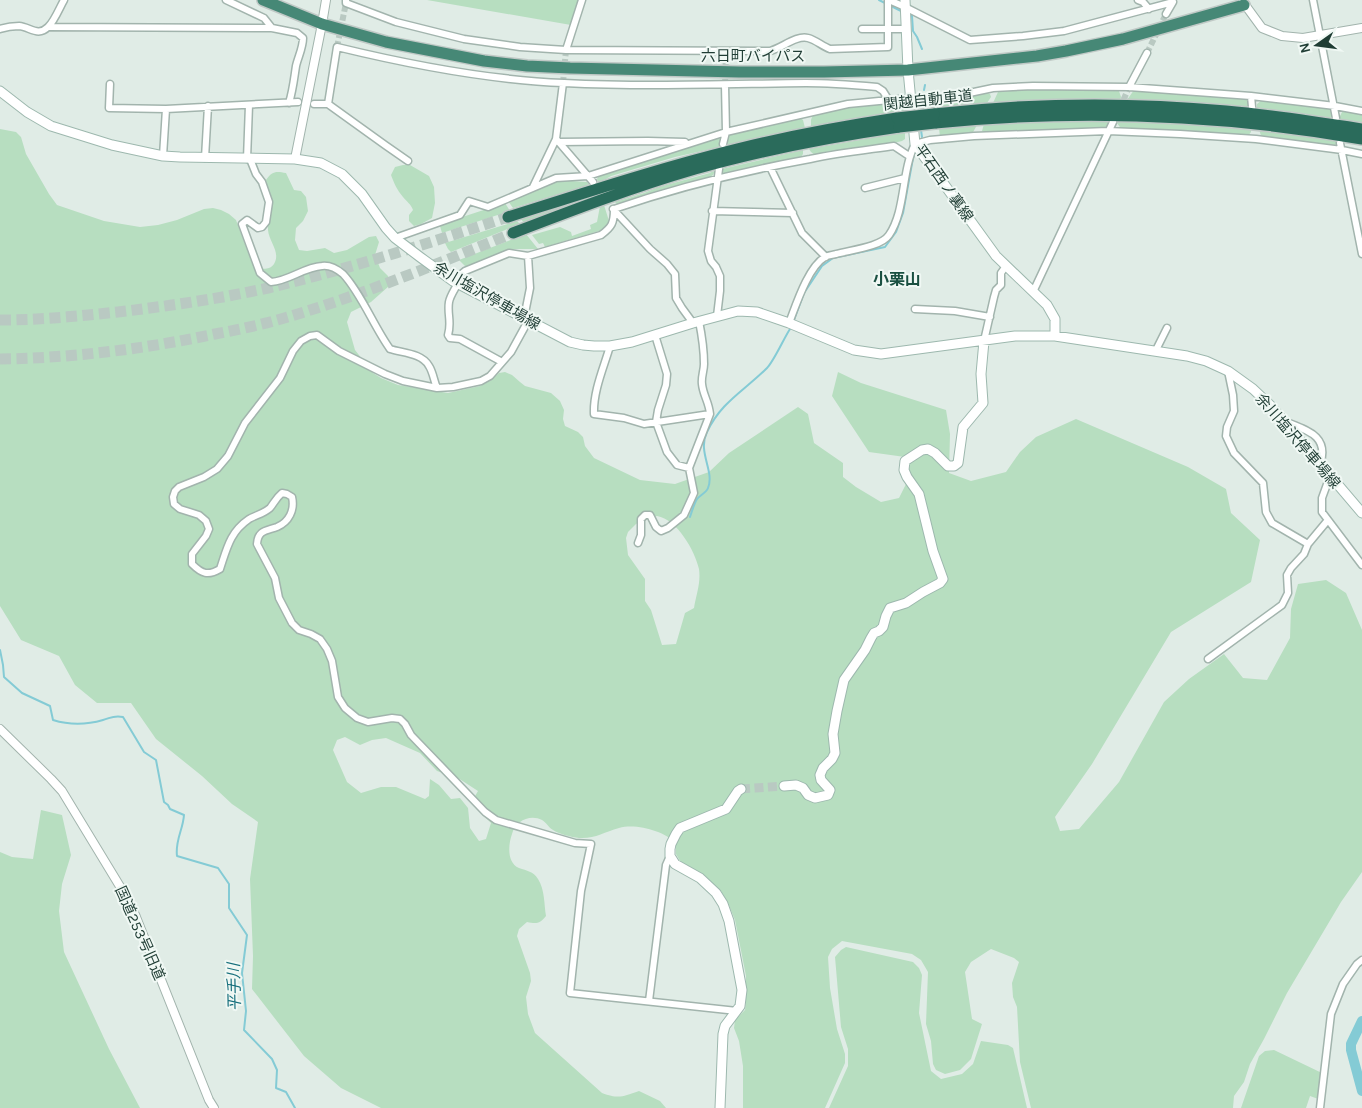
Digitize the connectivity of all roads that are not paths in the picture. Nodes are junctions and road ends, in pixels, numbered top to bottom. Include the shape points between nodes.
1 (64, 0) edge
2 (226, 0) edge
3 (263, 0) edge
4 (326, 0) edge
5 (346, 0) edge
6 (582, 0) edge
7 (888, 0) edge
8 (1138, 0) edge
9 (1314, 0) edge
10 (1173, 1) edge
11 (1243, 2) edge
12 (905, 3) edge
13 (1149, 9) junction
14 (1166, 14) tunnel mouth
15 (322, 24) junction
16 (49, 27) junction
17 (272, 28) junction
18 (862, 28) dead end
19 (1362, 28) edge
20 (0, 29) edge
21 (888, 29) junction
22 (906, 29) junction
23 (1321, 36) junction
24 (566, 50) junction
25 (1147, 53) tunnel mouth
26 (908, 70) junction
27 (563, 83) junction
28 (110, 84) dead end
29 (725, 85) junction
30 (1129, 87) junction
31 (0, 91) edge
32 (1250, 96) junction
33 (910, 98) junction
34 (888, 99) junction
35 (298, 102) dead end
36 (289, 103) junction
37 (249, 104) junction
38 (314, 104) dead end
39 (328, 104) junction
40 (208, 106) junction
41 (1334, 106) junction
42 (1252, 107) dead end
43 (166, 109) junction
44 (1362, 111) edge
45 (1336, 118) dead end
46 (934, 119) junction
47 (1113, 122) dead end
48 (898, 123) junction
49 (1256, 130) dead end
50 (1362, 130) edge
51 (1108, 131) junction
52 (726, 132) junction
53 (1256, 138) junction
54 (1362, 138) edge
55 (557, 140) junction
56 (691, 142) junction
57 (723, 144) dead end
58 (915, 144) junction
59 (1341, 146) junction
60 (1362, 154) edge
61 (163, 156) junction
62 (909, 156) junction
63 (205, 158) junction
64 (249, 159) junction
65 (295, 159) junction
66 (408, 161) dead end
67 (770, 167) junction
68 (719, 169) dead end
69 (588, 176) junction
70 (717, 178) junction
71 (905, 178) junction
72 (592, 182) dead end
73 (533, 187) junction
74 (865, 188) dead end
75 (612, 207) junction
76 (712, 211) junction
77 (793, 213) junction
78 (508, 217) tunnel mouth
79 (513, 233) tunnel mouth
80 (395, 238) junction
81 (1362, 254) edge
82 (528, 256) junction
83 (826, 257) junction
84 (1006, 266) junction
85 (456, 282) junction
86 (1033, 292) junction
87 (915, 309) dead end
88 (717, 316) junction
89 (990, 317) junction
90 (526, 320) junction
91 (696, 322) junction
92 (789, 323) junction
93 (1167, 328) dead end
94 (656, 335) junction
95 (1055, 336) junction
96 (984, 341) junction
97 (610, 346) junction
98 (1156, 350) junction
99 (502, 362) junction
100 (1228, 371) junction
101 (437, 388) junction
102 (710, 414) junction
103 (1283, 421) junction
104 (656, 422) junction
105 (1320, 465) junction
106 (689, 468) junction
107 (1330, 476) junction
108 (1362, 512) edge
109 (1328, 520) junction
110 (638, 543) dead end
111 (1308, 544) junction
112 (1362, 565) edge
113 (1208, 659) dead end
114 (0, 729) edge
115 (784, 786) tunnel mouth
116 (741, 789) dead end
117 (670, 856) junction
118 (1362, 960) edge
119 (649, 1001) junction
120 (737, 1011) junction
121 (214, 1108) edge
122 (720, 1108) edge
123 (1320, 1108) edge

1 - 16 street
2 - 17 street via 264,18
3 - 15 highway, 六日町バイパス
4 - 15 street
5 - 24 street via 346,3 396,22 464,39
6 - 24 street
7 - 12 street
7 - 21 street
8 - 13 street
9 - 23 street
10 - 13 street
10 - 14 street
11 - 23 street via 1262,28 1282,36
11 - 26 highway, 六日町バイパス via 1141,34 1066,51
12 - 13 street via 970,40 1064,31
12 - 22 main road, 平石西ノ裏線
15 - 26 highway, 六日町バイパス via 386,42 527,66 739,72
15 - 65 street
16 - 17 street
16 - 20 street via 42,32 20,26
17 - 36 street via 297,33 302,38
18 - 21 street
19 - 23 street
21 - 22 street
21 - 24 street via 888,47 830,49 800,38 770,51
22 - 26 main road, 平石西ノ裏線
23 - 41 street
25 - 30 street
26 - 33 main road, 平石西ノ裏線
27 - 29 street
27 - 39 street via 487,76 400,62 337,47
27 - 55 street
28 - 43 street via 109,108
29 - 34 street via 808,83 878,87
29 - 52 street
30 - 32 street
30 - 33 street via 993,88 936,100
31 - 61 main road, 余川塩沢停車場線 via 50,126
32 - 41 street
32 - 42 street
33 - 34 street
33 - 58 main road, 平石西ノ裏線
34 - 52 street via 848,104
35 - 36 street
36 - 37 street
37 - 40 street
37 - 64 street
38 - 39 street
39 - 66 street
40 - 43 street
40 - 63 street
41 - 44 street
41 - 45 street
43 - 61 street
46 - 48 highway, 関越自動車道, bridge
46 - 50 highway, 関越自動車道 via 971,110 1141,106 1234,112
46 - 54 highway, 関越自動車道 via 1140,115 1224,120
47 - 51 street
48 - 78 highway, 関越自動車道 via 818,131 739,148
48 - 79 highway, 関越自動車道 via 696,169 585,205
49 - 53 street
51 - 53 street
51 - 58 street via 974,136
51 - 86 street
52 - 56 street
52 - 57 street
53 - 59 street
55 - 56 street
55 - 69 street
55 - 73 street
56 - 69 street
58 - 62 street
58 - 84 main road, 平石西ノ裏線
59 - 60 street
59 - 81 street
61 - 63 main road, 余川塩沢停車場線
62 - 67 street via 894,146
62 - 71 street
63 - 64 main road, 余川塩沢停車場線
64 - 65 main road, 余川塩沢停車場線
64 - 101 street via 270,202 262,227 258,228 246,220 242,224 260,273 271,282 280,282 316,267 334,268 353,288 390,349 422,358 428,363
65 - 80 main road, 余川塩沢停車場線 via 321,162 342,174 362,194
67 - 70 street
67 - 77 street
68 - 70 street
69 - 72 street
69 - 73 street via 556,178
70 - 75 street
70 - 76 street
71 - 74 street
71 - 83 street via 898,217 889,236 880,243
73 - 80 street via 488,207 469,201 460,215
75 - 82 street via 614,219 610,228 601,235
75 - 91 street via 675,274 676,298
76 - 77 street
76 - 88 street via 708,251 720,276
77 - 83 street via 802,233
80 - 85 main road, 余川塩沢停車場線
82 - 85 street via 509,253 465,271
82 - 90 street via 530,288
83 - 92 street via 804,284
84 - 86 main road, 平石西ノ裏線
84 - 89 street via 1001,273 1001,285 996,290
85 - 90 main road, 余川塩沢停車場線
85 - 99 street via 449,300 451,326 448,335
86 - 95 main road, 平石西ノ裏線 via 1047,305 1055,319
87 - 89 street
88 - 91 main road, 余川塩沢停車場線
88 - 92 main road, 余川塩沢停車場線 via 738,311 757,312
89 - 96 street
90 - 97 main road, 余川塩沢停車場線 via 570,342
90 - 99 street via 511,352
91 - 94 main road, 余川塩沢停車場線
91 - 102 street via 704,343 701,378
92 - 96 main road, 余川塩沢停車場線 via 854,350 881,354
93 - 98 street
94 - 97 main road, 余川塩沢停車場線
94 - 104 street via 667,374
95 - 96 main road, 余川塩沢停車場線 via 1015,336
95 - 98 main road, 余川塩沢停車場線
96 - 115 main road via 983,403 963,427 958,463 948,466 928,449 905,461 904,470 919,494 943,579 940,584 906,603 890,608 883,627 874,633 844,680 833,734 835,753 820,775 830,790 828,795 815,798 796,785
97 - 104 street via 597,388 594,414 644,424
98 - 100 main road, 余川塩沢停車場線 via 1206,361
99 - 101 street via 482,381
100 - 103 main road, 余川塩沢停車場線 via 1253,389
100 - 111 street via 1234,410 1226,436 1234,453 1263,483 1266,512 1272,523
101 - 119 street via 385,374 317,335 302,341 293,351 280,378 245,422 228,456 217,469 175,490 174,504 206,520 209,529 192,554 192,564 204,573 220,569 230,538 239,526 271,507 282,493 292,497 294,504 288,520 260,534 257,544 275,578 279,598 292,623 299,630 320,639 327,649 338,697 345,708 368,722 400,719 411,735 496,820 575,843 591,844 581,892 570,992
102 - 104 street
102 - 106 street
103 - 105 main road, 余川塩沢停車場線
103 - 105 street via 1313,432 1320,442 1323,457
104 - 106 street via 668,452 678,465
105 - 107 main road, 余川塩沢停車場線
106 - 110 street via 694,493 684,515 661,531 650,515 645,515 641,520
107 - 108 main road, 余川塩沢停車場線
107 - 109 street via 1322,498 1322,512
109 - 111 street
109 - 112 street
111 - 113 street via 1287,575 1288,593 1282,604
114 - 121 street, 国道253号旧道 via 62,791 127,898
116 - 117 main road via 726,809 680,828 671,844
117 - 119 street via 666,865
117 - 120 main road via 675,864 700,878 723,904 742,990
118 - 123 street via 1343,984 1331,1014
119 - 120 street
120 - 122 main road via 723,1034

